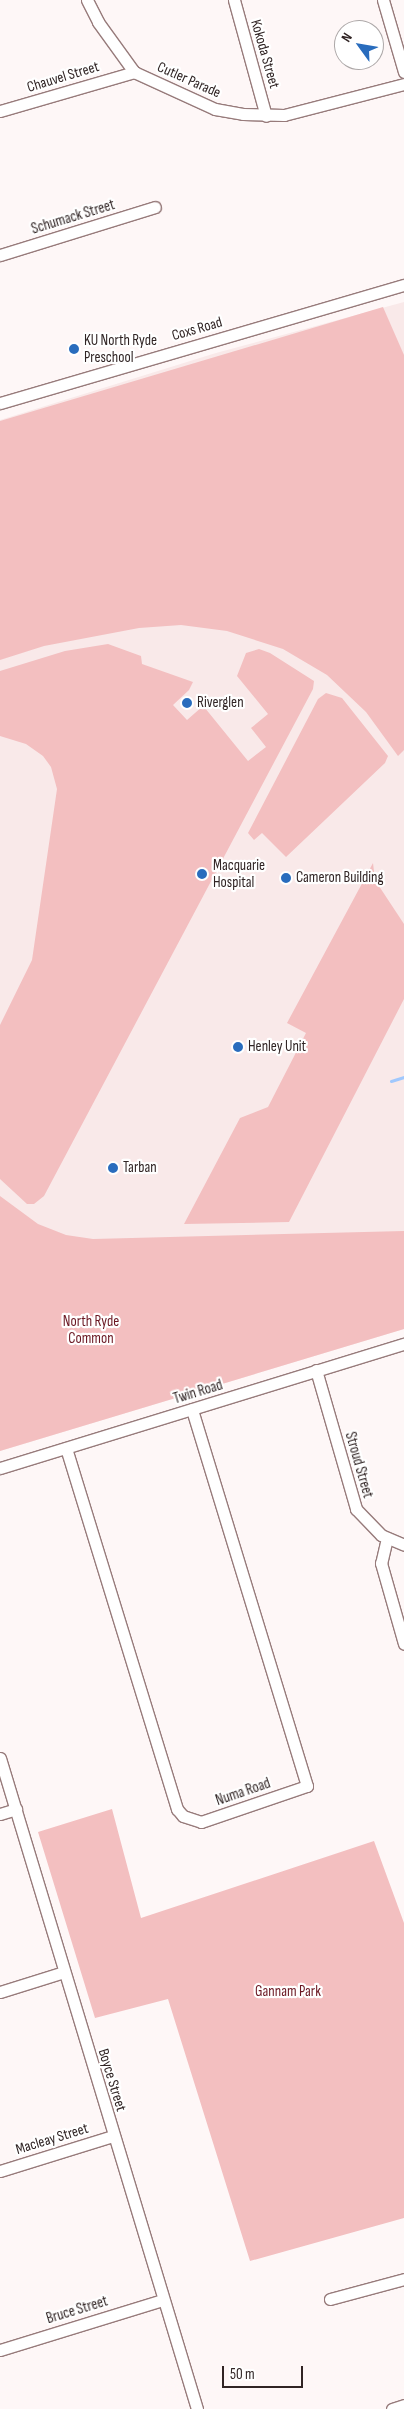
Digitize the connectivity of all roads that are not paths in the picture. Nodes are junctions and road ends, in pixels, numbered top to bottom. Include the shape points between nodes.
1 (87, 0) edge
2 (234, 0) edge
3 (383, 0) edge
4 (134, 72) junction
5 (404, 72) edge
6 (404, 84) edge
7 (0, 111) edge
8 (266, 116) junction
9 (155, 207) dead end
10 (0, 255) edge
11 (404, 285) edge
12 (0, 403) edge
13 (404, 1344) edge
14 (316, 1370) junction
15 (192, 1409) junction
16 (66, 1448) junction
17 (0, 1468) edge
18 (387, 1538) junction
19 (404, 1545) edge
20 (404, 1644) edge
21 (0, 1758) edge
22 (16, 1809) junction
23 (0, 1814) edge
24 (64, 1972) junction
25 (0, 1992) edge
26 (113, 2136) junction
27 (0, 2171) edge
28 (404, 2278) edge
29 (163, 2300) junction
30 (330, 2300) dead end
31 (0, 2350) edge
32 (404, 2405) edge
33 (197, 2409) edge
34 (392, 2409) edge

1 - 4 street, Cutler Parade via 98,22
2 - 8 street, Kokoda Street
3 - 5 street
4 - 7 street, Chauvel Street
4 - 8 street, Cutler Parade via 214,109
6 - 8 street, Cutler Parade via 304,112
9 - 10 street, Schumack Street
11 - 12 street, Coxs Road
13 - 14 street, Twin Road
14 - 15 street, Twin Road
14 - 18 street, Stroud Street via 356,1509 372,1528
15 - 16 street, Twin Road
15 - 16 street, Numa Road via 307,1786 201,1822 183,1816 177,1810
16 - 17 street, Twin Road
18 - 19 street, Stroud Street
18 - 20 street via 381,1564
21 - 22 street, Boyce Street
22 - 23 street
22 - 24 street, Boyce Street
24 - 25 street
24 - 26 street, Boyce Street
26 - 27 street, Macleay Street
26 - 29 street, Boyce Street
28 - 30 street
29 - 31 street, Bruce Street
29 - 33 street, Boyce Street
32 - 34 street

